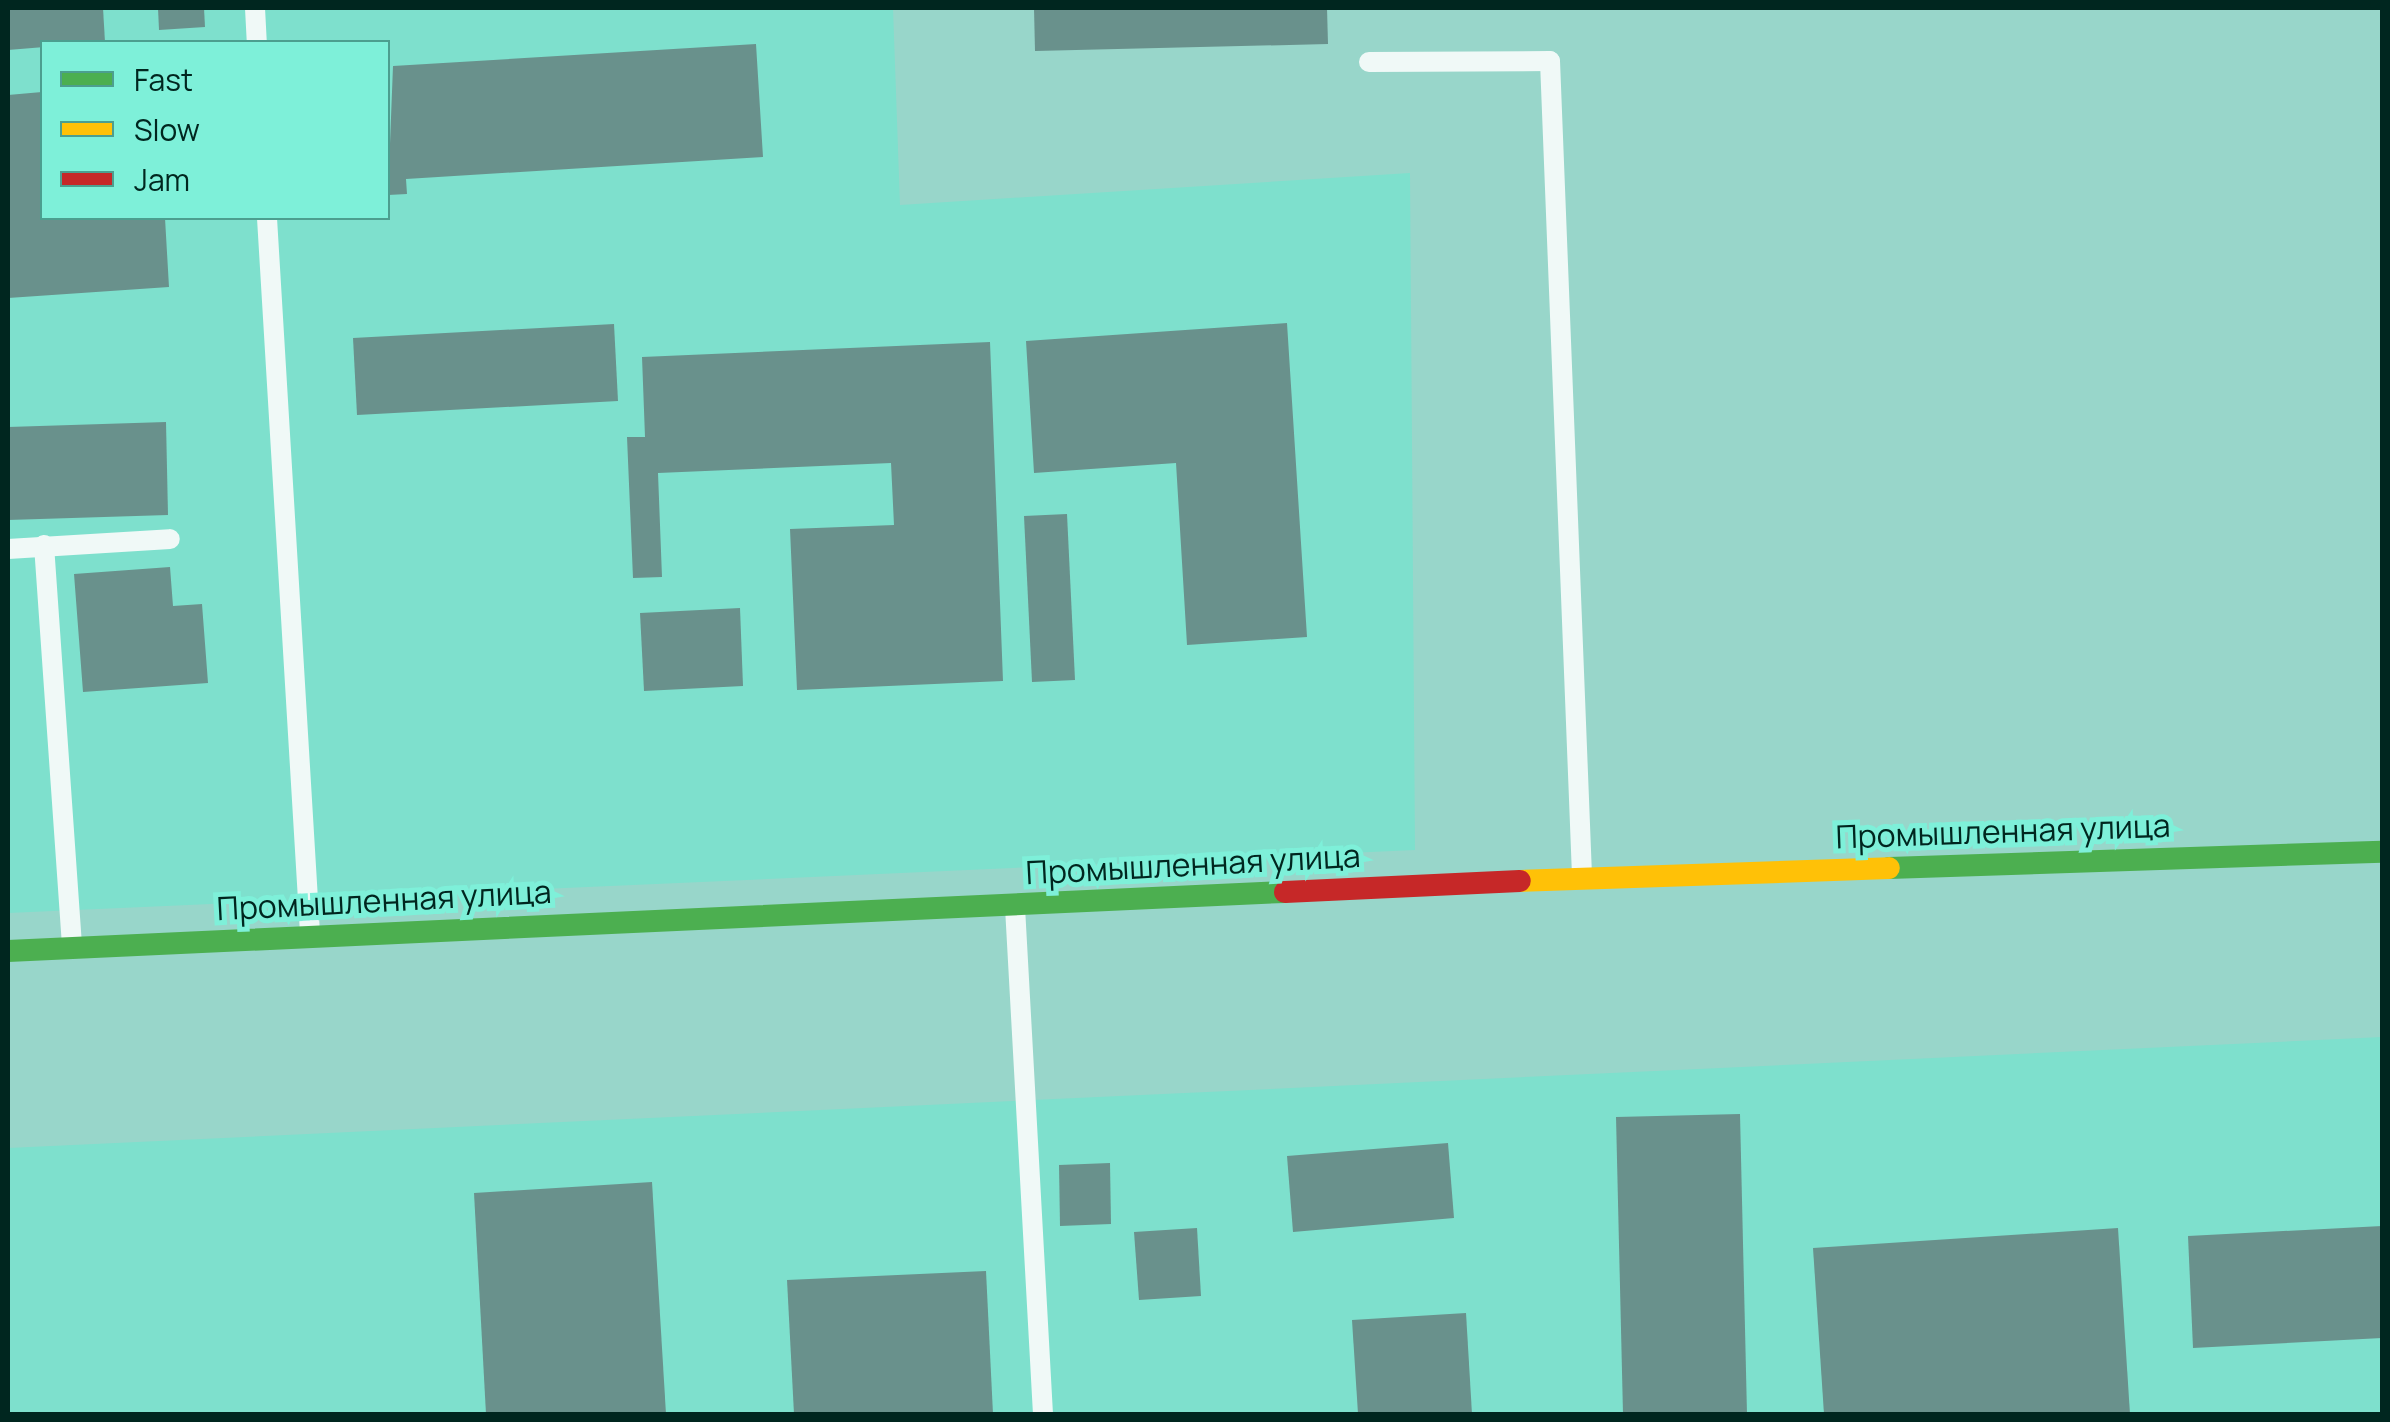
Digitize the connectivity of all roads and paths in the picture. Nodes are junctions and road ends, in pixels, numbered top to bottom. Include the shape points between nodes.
1 (255, 8) edge
2 (257, 40) edge
3 (1369, 62) dead end
4 (267, 220) edge
5 (170, 539) dead end
6 (44, 545) junction
7 (8, 549) edge
8 (2382, 852) edge
9 (1582, 878) junction
10 (1015, 906) junction
11 (310, 936) junction
12 (72, 948) junction
13 (8, 951) edge
14 (1043, 1414) edge

1 - 2 lane
3 - 9 lane via 1550,61
4 - 11 lane
5 - 6 lane
6 - 7 lane
6 - 12 lane
8 - 9 street, Промышленная улица
9 - 10 street, Промышленная улица
10 - 11 street, Промышленная улица
10 - 14 lane
11 - 12 street, Промышленная улица
12 - 13 street, Промышленная улица

